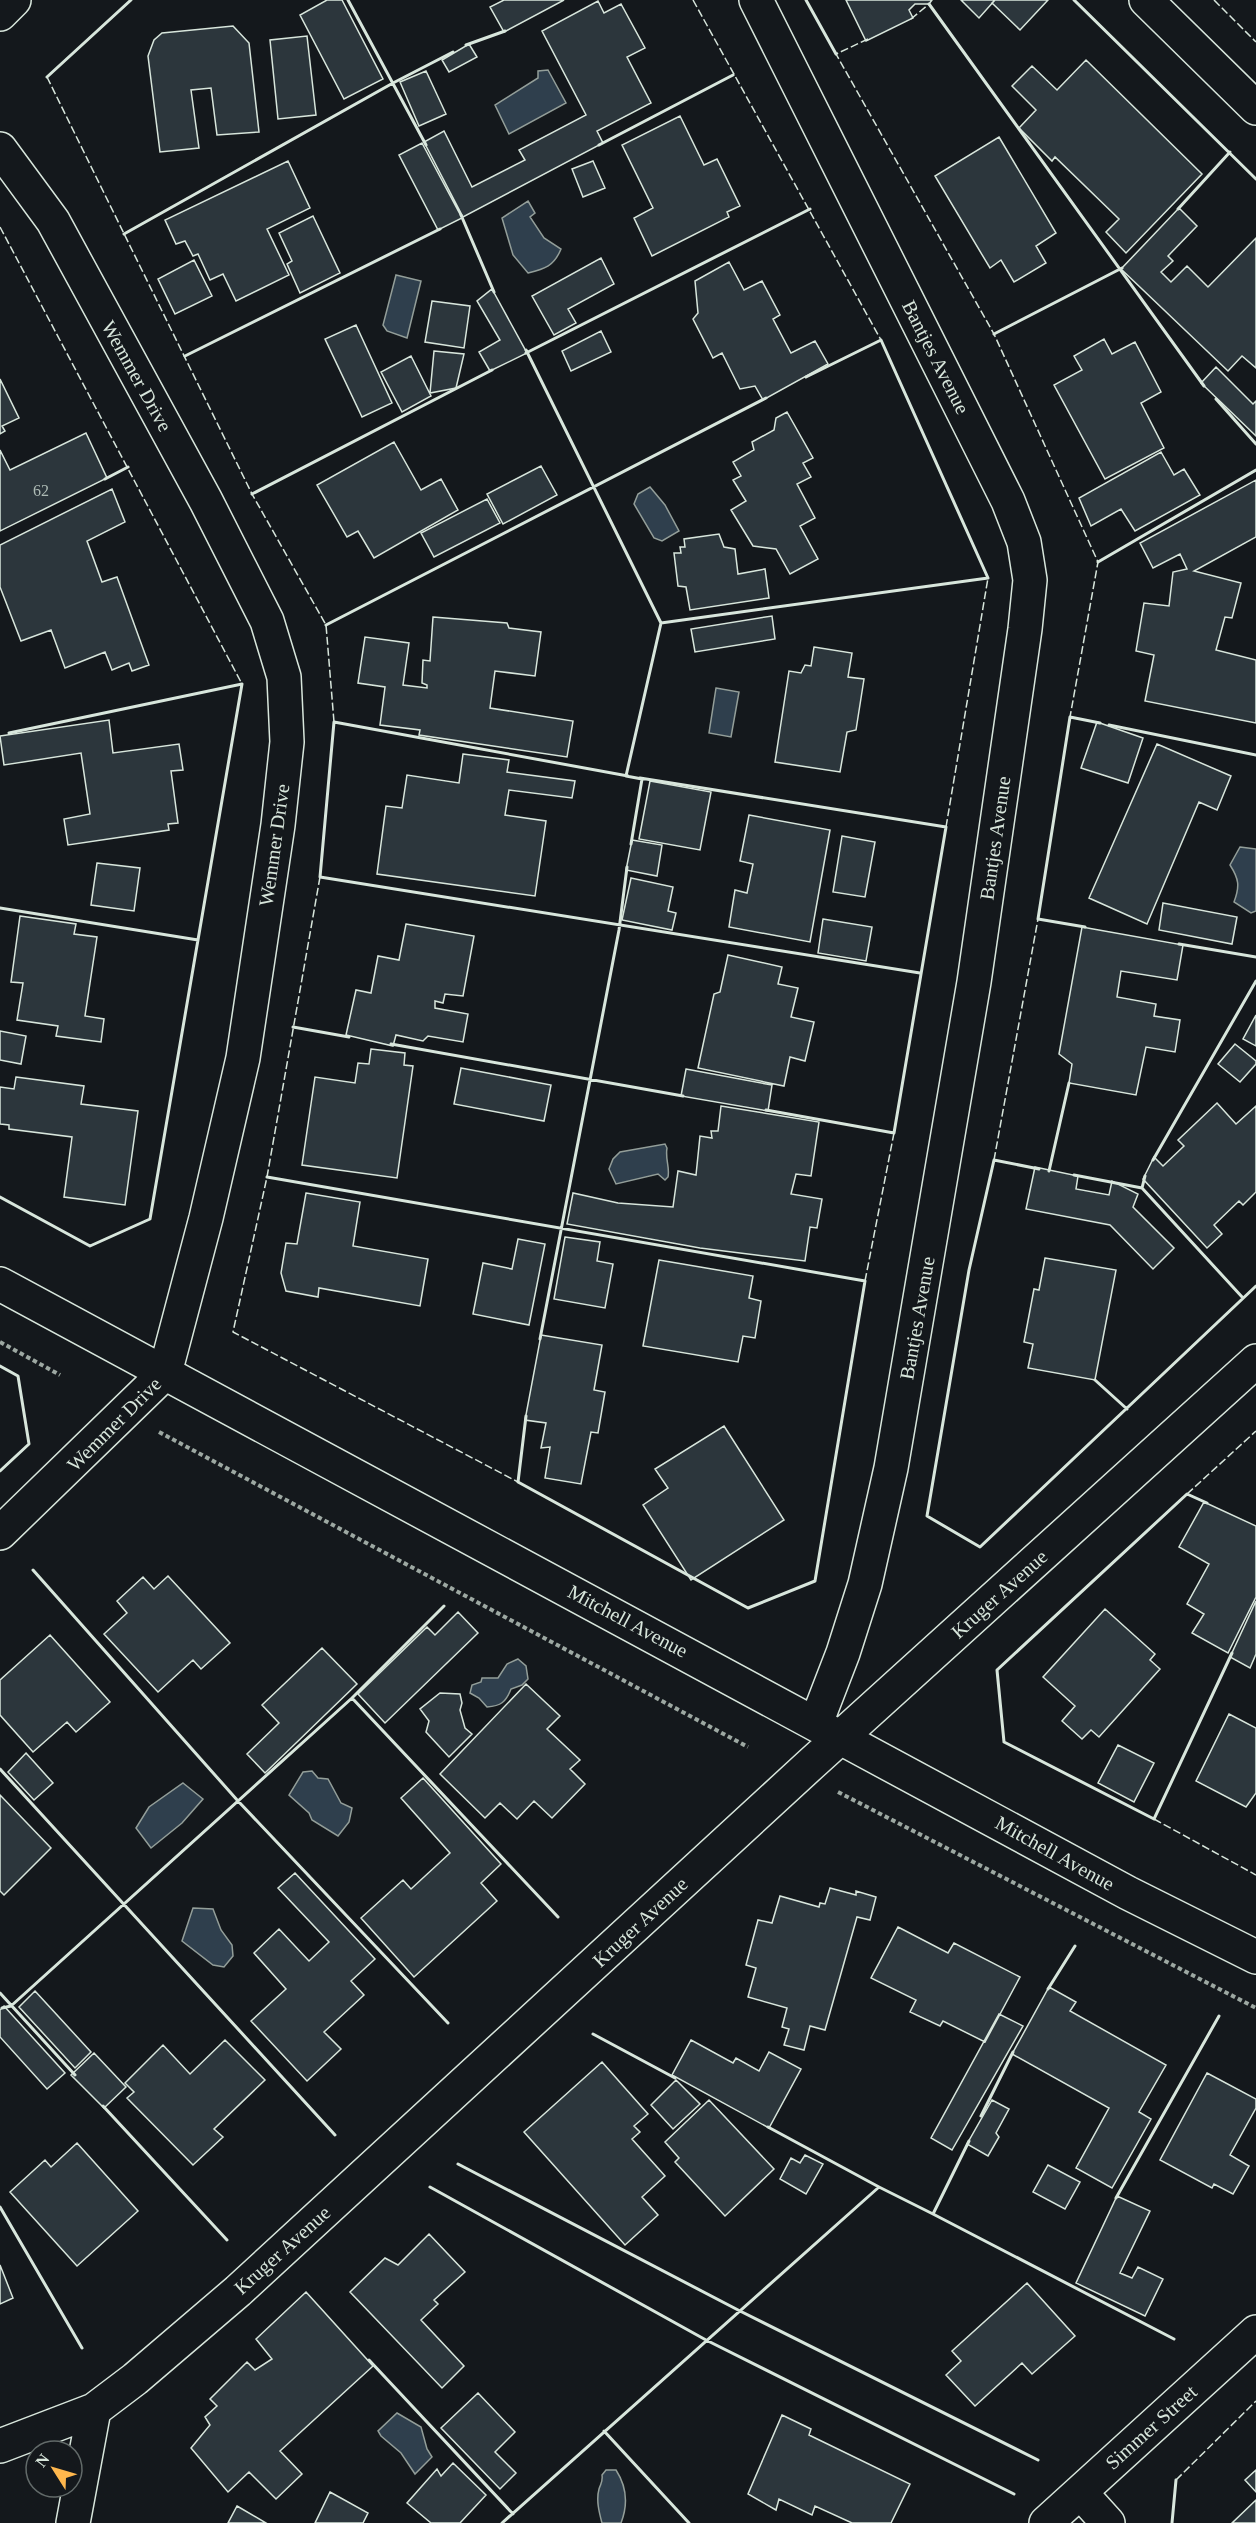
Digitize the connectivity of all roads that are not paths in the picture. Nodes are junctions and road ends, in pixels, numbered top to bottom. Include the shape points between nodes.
1 (14, 0) edge
2 (756, 0) edge
3 (1146, 0) edge
4 (0, 14) edge
5 (1256, 108) edge
6 (0, 149) edge
7 (0, 1284) edge
8 (1256, 1361) edge
9 (165, 1373) junction
10 (0, 1533) edge
11 (829, 1730) junction
12 (1256, 1957) edge
13 (1256, 2332) edge
14 (94, 2410) junction
15 (0, 2446) edge
16 (1080, 2492) junction
17 (73, 2523) edge
18 (1046, 2523) edge
19 (1108, 2523) edge

1 - 4 street
2 - 11 street, Bantjes Avenue via 1008,501 1024,542 1030,580 974,982 891,1468 843,1653
3 - 5 street
6 - 9 street, Wemmer Drive via 53,221 200,491 267,621 284,677 287,742 243,1058
7 - 9 street, Mitchell Avenue
8 - 11 street, Kruger Avenue
9 - 10 street, Wemmer Drive
9 - 11 street, Mitchell Avenue
11 - 12 street, Mitchell Avenue via 1128,1893
11 - 14 street, Kruger Avenue via 238,2291
13 - 16 street, Simmer Street
14 - 15 street, Kruger Avenue
14 - 17 street
16 - 18 street, Simmer Street
16 - 19 street

